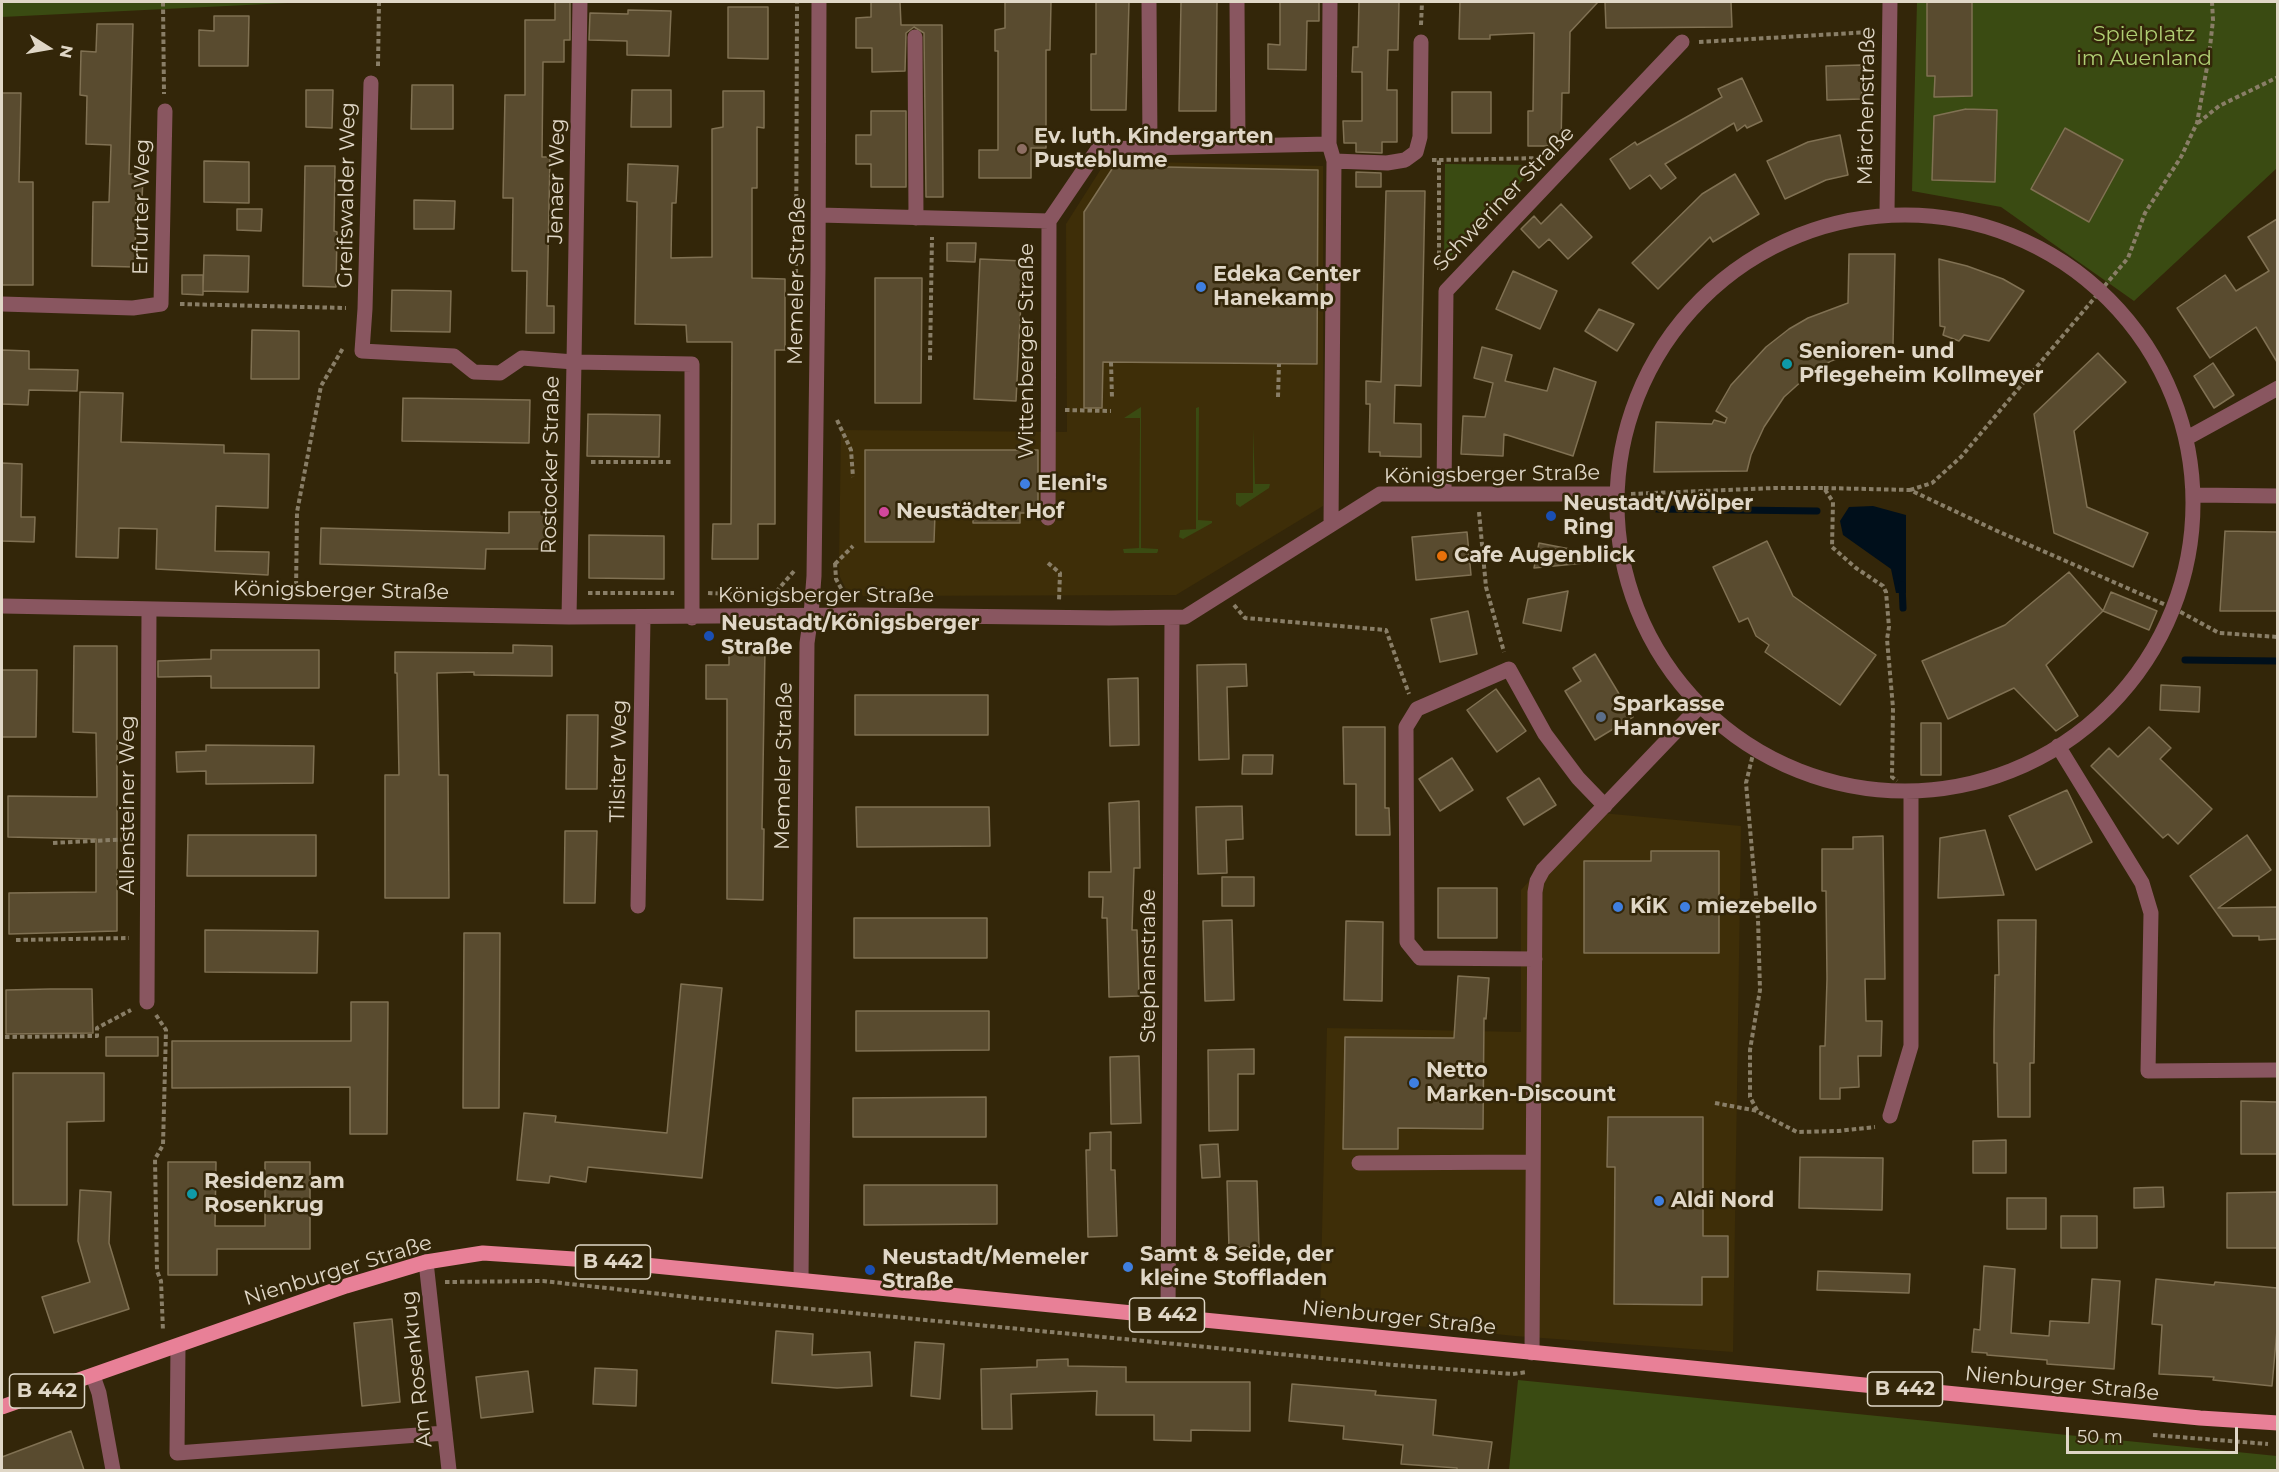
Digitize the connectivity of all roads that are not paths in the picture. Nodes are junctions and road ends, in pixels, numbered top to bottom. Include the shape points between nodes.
1 (580, 2) edge
2 (819, 2) edge
3 (1149, 2) edge
4 (1237, 2) edge
5 (1330, 2) edge
6 (1890, 2) edge
7 (915, 37) dead end
8 (1421, 42) dead end
9 (1682, 42) road end
10 (371, 83) road end
11 (165, 111) road end
12 (1329, 144) junction
13 (1238, 146) junction
14 (1150, 147) junction
15 (1334, 161) junction
16 (1887, 212) junction
17 (819, 215) junction
18 (916, 218) junction
19 (1048, 221) junction
20 (2, 304) edge
21 (366, 309) joint
22 (574, 362) junction
23 (2277, 388) edge
24 (2187, 438) junction
25 (1444, 493) junction
26 (1615, 494) junction
27 (2196, 495) junction
28 (2277, 496) edge
29 (1048, 518) dead end
30 (1332, 525) junction
31 (2, 606) edge
32 (149, 609) junction
33 (811, 615) junction
34 (569, 617) junction
35 (643, 618) junction
36 (692, 618) junction
37 (1172, 618) junction
38 (1699, 707) junction
39 (2058, 746) junction
40 (1911, 793) junction
41 (1605, 806) junction
42 (638, 906) dead end
43 (1535, 959) junction
44 (147, 1002) road end
45 (2277, 1070) edge
46 (1890, 1116) road end
47 (1533, 1161) junction
48 (1359, 1163) dead end
49 (426, 1262) junction
50 (801, 1280) junction
51 (1168, 1315) junction
52 (171, 1348) junction
53 (1532, 1353) junction
54 (93, 1376) junction
55 (2, 1407) edge
56 (2277, 1423) edge
57 (445, 1433) junction
58 (113, 1470) edge
59 (449, 1470) edge

1 - 22 street, Jenaer Weg
2 - 17 street, Memeler Straße
3 - 14 street
4 - 13 street
5 - 12 street
6 - 16 street, Märchenstraße
7 - 18 street
8 - 15 street via 1420,138 1416,152 1405,160 1387,163
9 - 25 street, Schweriner Straße via 1446,291
10 - 21 street, Greifswalder Weg
11 - 20 street, Erfurter Weg via 161,304 133,308
12 - 13 street, Wittenberger Straße
12 - 15 street
13 - 14 street, Wittenberger Straße
14 - 19 street, Wittenberger Straße via 1098,149
15 - 30 street
16 - 24 street via 1944,217 2001,230 2058,259 2099,291 2140,337 2168,383
16 - 26 street via 1809,229 1764,249 1717,282 1672,334 1647,375 1629,413 1619,451
17 - 18 street, Wittenberger Straße
17 - 33 street, Memeler Straße
18 - 19 street, Wittenberger Straße
19 - 29 street, Wittenberger Straße
21 - 22 street, Rostocker Straße via 362,351 454,356 474,372 500,373 522,358
22 - 34 street, Rostocker Straße
22 - 36 street via 692,364
23 - 24 street
24 - 27 street
25 - 26 street, Königsberger Straße
25 - 30 street, Königsberger Straße via 1380,494
26 - 38 street via 1628,584 1647,630
27 - 28 street
27 - 39 street via 2194,530 2175,609 2155,647 2131,683 2097,718
30 - 37 street, Königsberger Straße via 1185,617
31 - 32 street, Königsberger Straße
32 - 34 street, Königsberger Straße
32 - 44 street, Allensteiner Weg
33 - 36 street, Königsberger Straße
33 - 37 street, Königsberger Straße
33 - 50 street, Memeler Straße via 807,643
34 - 35 street, Königsberger Straße
35 - 36 street, Königsberger Straße
35 - 42 street, Tilsiter Weg
37 - 51 street, Stephanstraße
38 - 40 street via 1754,750 1788,768 1824,782
38 - 41 street
39 - 40 street via 2016,769 1944,789
39 - 45 street via 2142,883 2151,913 2148,1071
40 - 46 street via 1911,1046
41 - 43 street via 1537,881
41 - 43 street via 1545,734 1509,669 1417,709 1406,727 1407,942 1420,958
43 - 47 street
47 - 48 street
47 - 53 street
49 - 50 main road, Nienburger Straße / B 442 via 483,1253
49 - 52 main road, Nienburger Straße / B 442
49 - 57 street, Am Rosenkrug
50 - 51 main road, Nienburger Straße / B 442
51 - 53 main road, Nienburger Straße / B 442
52 - 54 main road, Nienburger Straße / B 442
52 - 57 street via 177,1453
53 - 56 main road, Nienburger Straße / B 442
54 - 55 main road, Nienburger Straße / B 442
54 - 58 street
57 - 59 street, Am Rosenkrug

